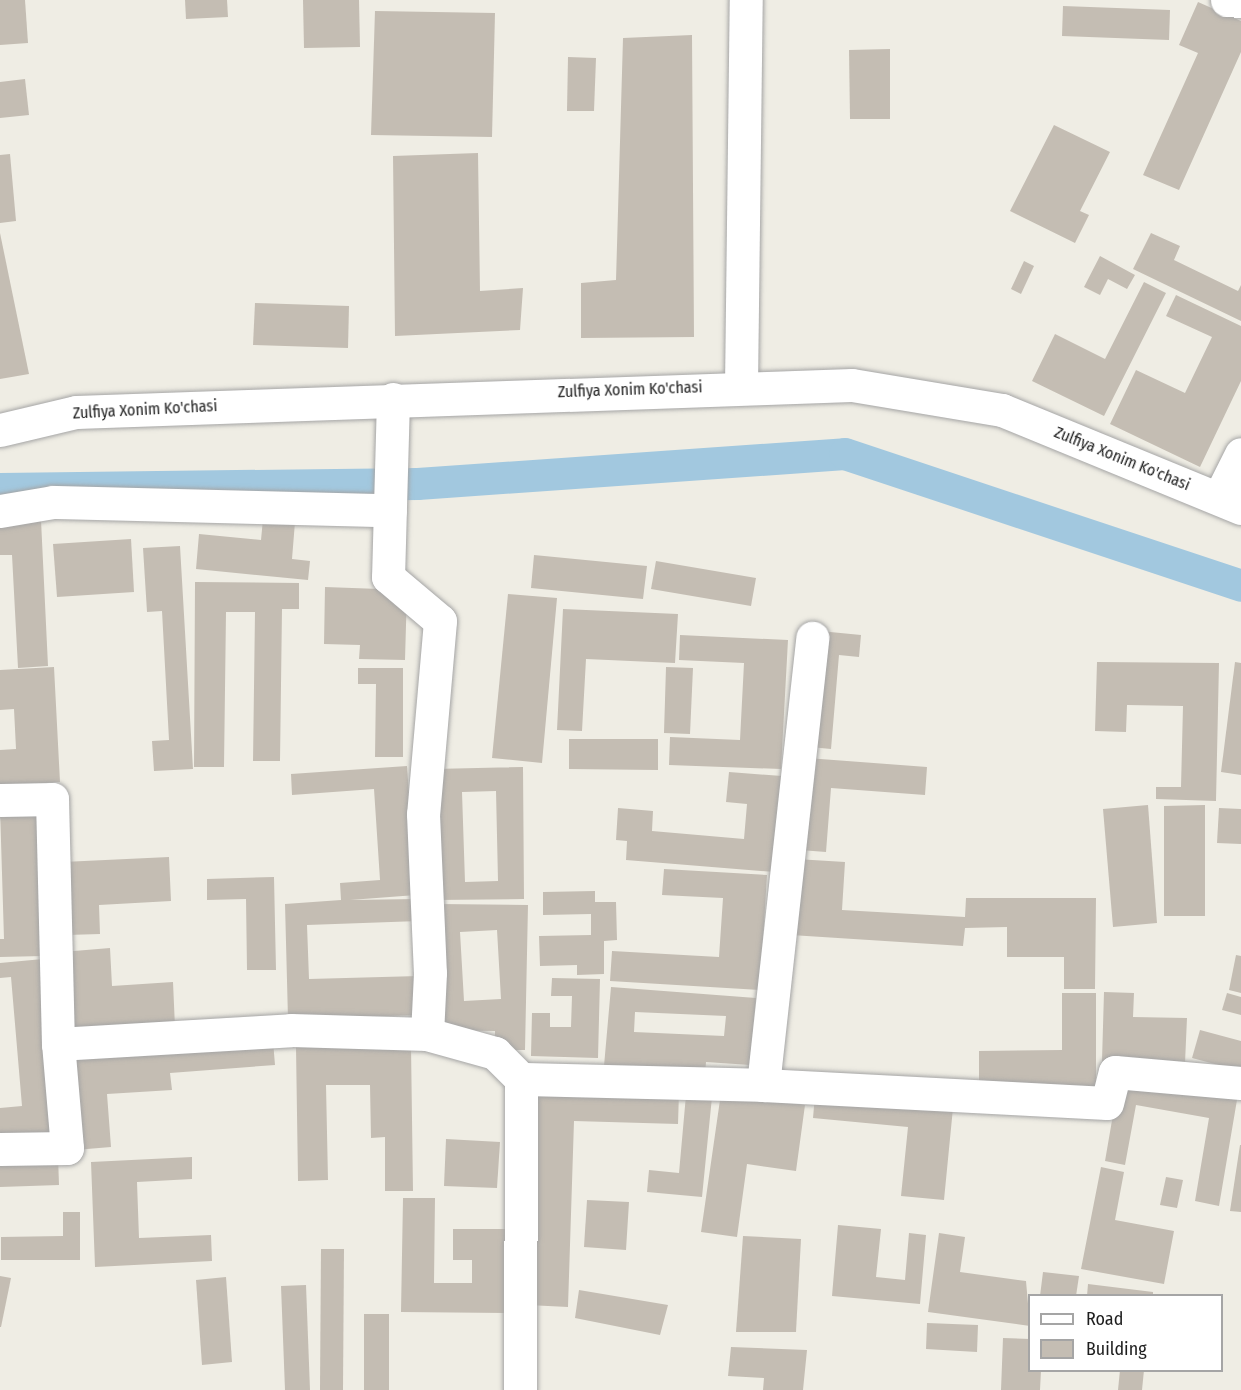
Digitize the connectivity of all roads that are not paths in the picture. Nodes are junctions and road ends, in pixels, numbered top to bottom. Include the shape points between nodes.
1 (746, 0) edge
2 (1227, 0) edge
3 (1241, 1) edge
4 (741, 387) junction
5 (393, 399) junction
6 (0, 430) edge
7 (1241, 454) edge
8 (1230, 503) edge
9 (390, 510) junction
10 (0, 511) edge
11 (812, 638) dead end
12 (0, 800) edge
13 (427, 1034) junction
14 (58, 1044) junction
15 (520, 1079) junction
16 (1241, 1083) edge
17 (763, 1085) junction
18 (0, 1149) edge
19 (520, 1390) edge

1 - 4 street
2 - 3 street
4 - 5 street, Zulfiya Xonim Ko'chasi
4 - 8 street, Zulfiya Xonim Ko'chasi via 852,385 1002,410
5 - 6 street, Zulfiya Xonim Ko'chasi via 76,412
5 - 9 street
7 - 8 street
9 - 10 street via 53,502
9 - 13 street via 388,577 440,621 423,814 430,973
11 - 17 street
12 - 14 street via 52,800
13 - 14 street via 291,1030
13 - 15 street via 495,1053
14 - 18 street via 67,1148
15 - 17 street
15 - 19 street
16 - 17 street via 1115,1072 1107,1103

